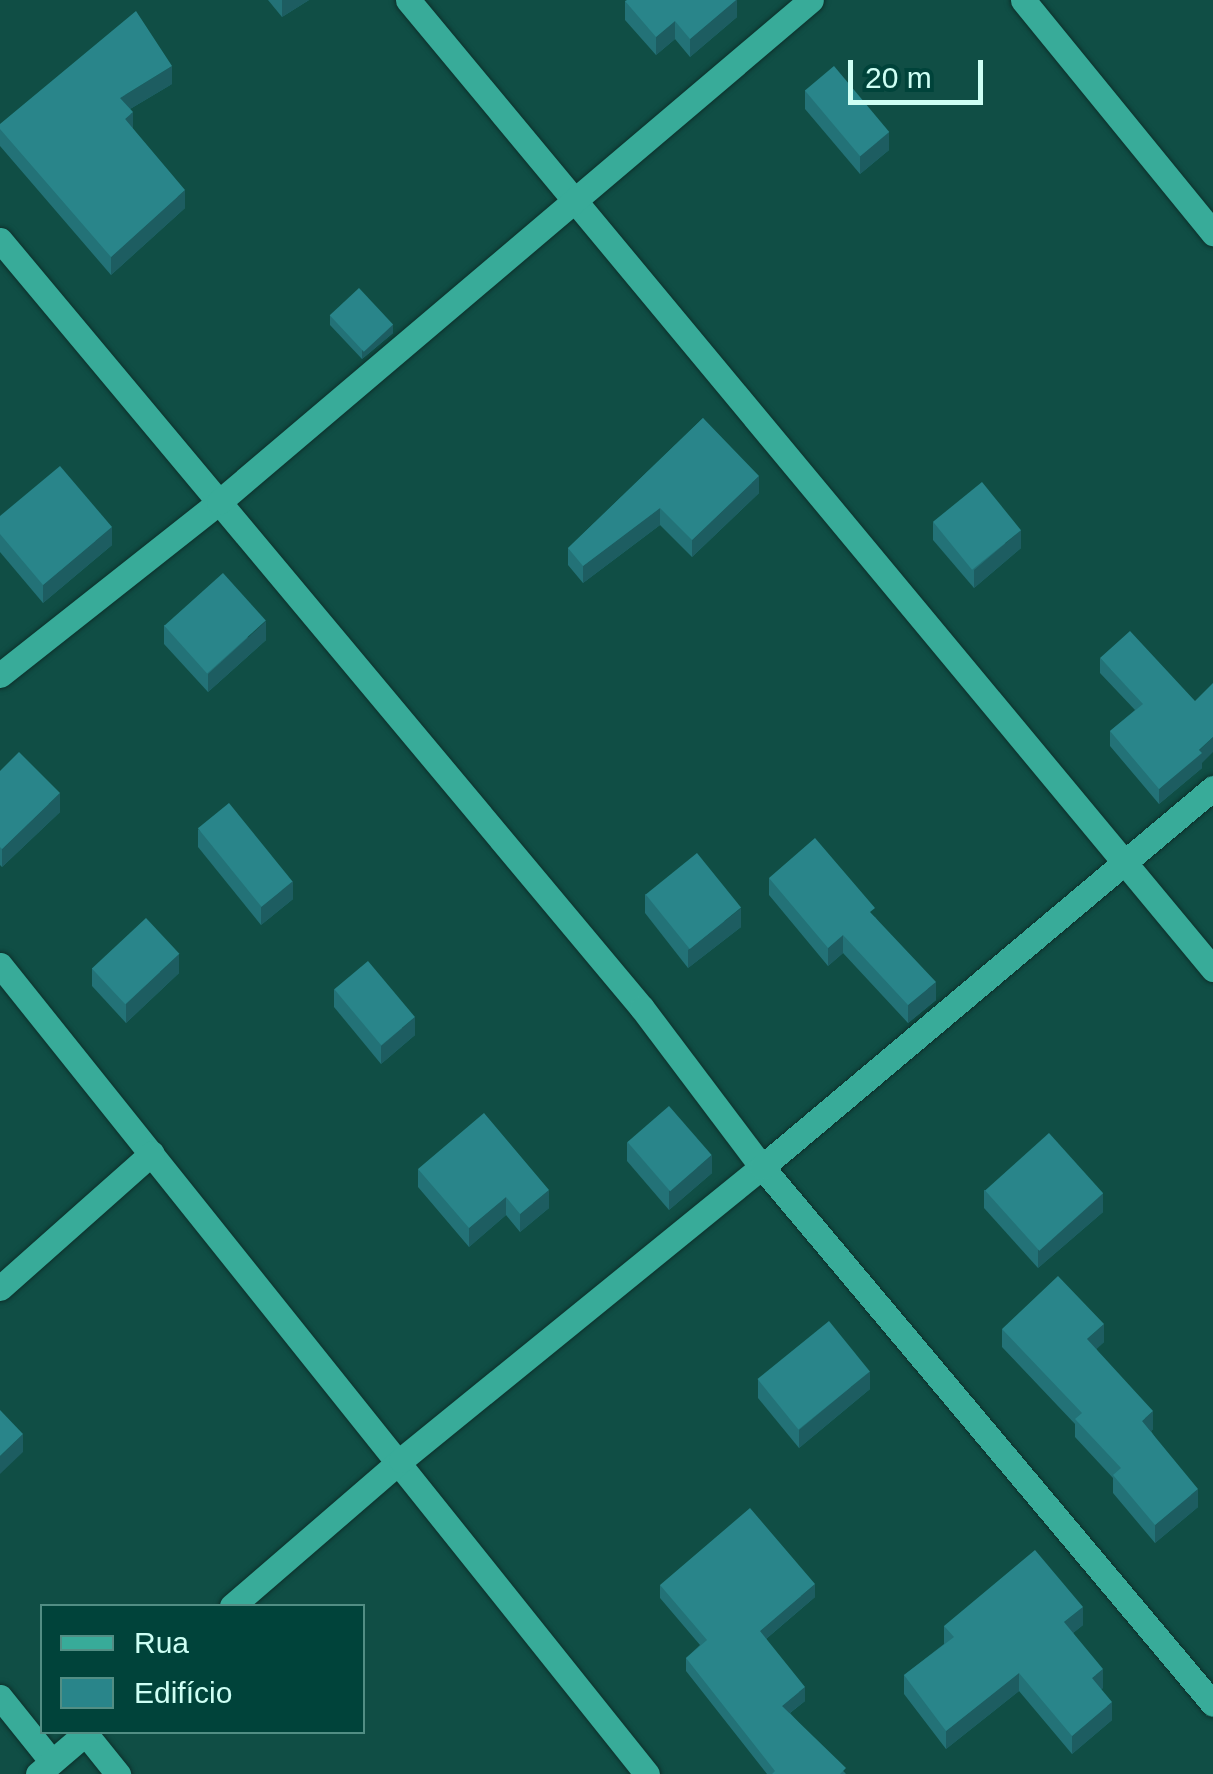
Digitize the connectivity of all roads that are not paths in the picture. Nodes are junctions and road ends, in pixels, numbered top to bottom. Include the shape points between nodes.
1 (408, 0) edge
2 (812, 0) edge
3 (1024, 0) edge
4 (574, 201) junction
5 (1213, 233) edge
6 (0, 240) edge
7 (219, 502) junction
8 (0, 675) edge
9 (1213, 788) edge
10 (1124, 863) junction
11 (0, 965) edge
12 (1213, 970) edge
13 (152, 1152) junction
14 (762, 1167) junction
15 (0, 1288) edge
16 (401, 1460) junction
17 (234, 1604) edge
18 (0, 1697) edge
19 (1213, 1704) edge
20 (84, 1734) edge
21 (88, 1734) edge
22 (45, 1768) edge
23 (635, 1769) edge
24 (118, 1774) edge

1 - 4 street
2 - 4 street
3 - 5 street
4 - 7 street
4 - 10 street
6 - 7 street
7 - 8 street
7 - 14 street via 642,1008
9 - 10 street
10 - 12 street
10 - 14 street
11 - 13 street
13 - 15 street
13 - 16 street
14 - 16 street
14 - 19 street
16 - 17 street
16 - 23 street
18 - 22 street
20 - 22 street
21 - 24 street

